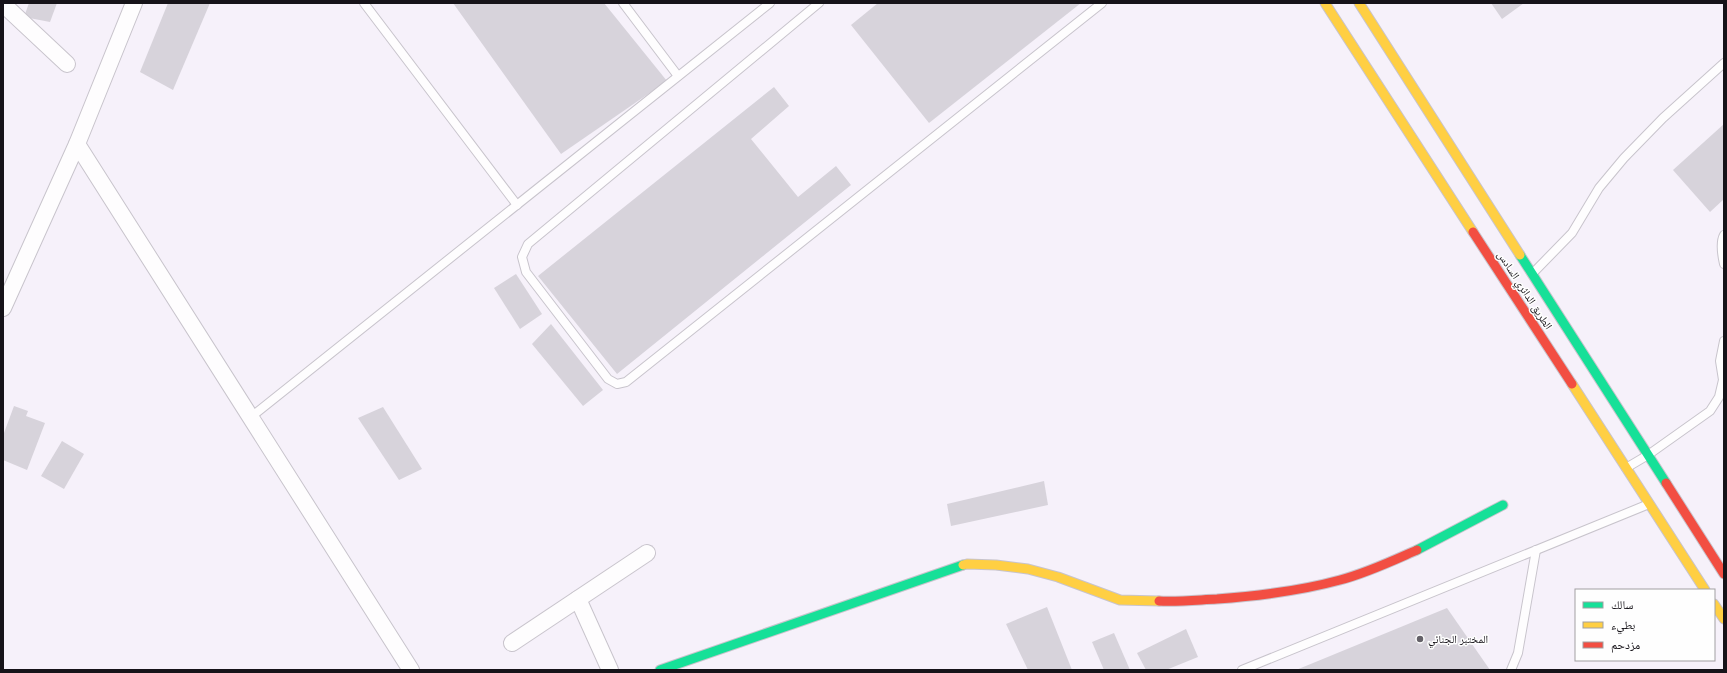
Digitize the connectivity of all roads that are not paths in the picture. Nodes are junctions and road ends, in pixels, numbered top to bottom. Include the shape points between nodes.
1 (134, 3) edge
2 (364, 3) edge
3 (623, 3) edge
4 (770, 3) edge
5 (819, 3) edge
6 (1102, 3) edge
7 (1325, 3) edge
8 (1359, 3) edge
9 (3, 4) edge
10 (1724, 63) edge
11 (67, 64) dead end
12 (678, 76) junction
13 (77, 144) junction
14 (517, 205) junction
15 (1724, 234) edge
16 (1724, 264) edge
17 (1532, 274) junction
18 (3, 308) edge
19 (1724, 342) edge
20 (251, 417) junction
21 (1648, 455) junction
22 (1626, 468) junction
23 (1650, 504) junction
24 (1502, 505) dead end
25 (1536, 550) junction
26 (647, 553) dead end
27 (1724, 574) edge
28 (1704, 589) edge
29 (578, 599) junction
30 (1715, 606) edge
31 (1724, 619) edge
32 (512, 643) dead end
33 (411, 670) edge
34 (610, 670) edge
35 (660, 670) edge
36 (1242, 670) edge
37 (1511, 670) edge

1 - 13 street
2 - 14 lane
3 - 12 lane
4 - 12 lane
5 - 6 lane via 528,244 522,257 526,272 608,379 617,384 626,382
7 - 22 main road, الطريق الدائري السادس
8 - 17 main road, الطريق الدائري السادس
9 - 11 street
10 - 17 lane via 1663,118 1624,158 1599,188 1572,233
12 - 14 lane
13 - 18 street
13 - 20 street
14 - 20 lane
15 - 16 lane
17 - 21 main road, الطريق الدائري السادس
19 - 21 lane via 1720,361 1723,380 1719,397 1710,411
20 - 33 street
21 - 22 lane
21 - 27 main road, الطريق الدائري السادس
22 - 23 main road, الطريق الدائري السادس
23 - 25 lane
23 - 28 main road, الطريق الدائري السادس
24 - 35 main road via 1427,545 1348,578 1302,589 1242,597 1175,602 1120,600 1028,569 967,564
25 - 36 lane
25 - 37 lane via 1518,653
26 - 29 street
29 - 32 street
29 - 34 street
30 - 31 main road

